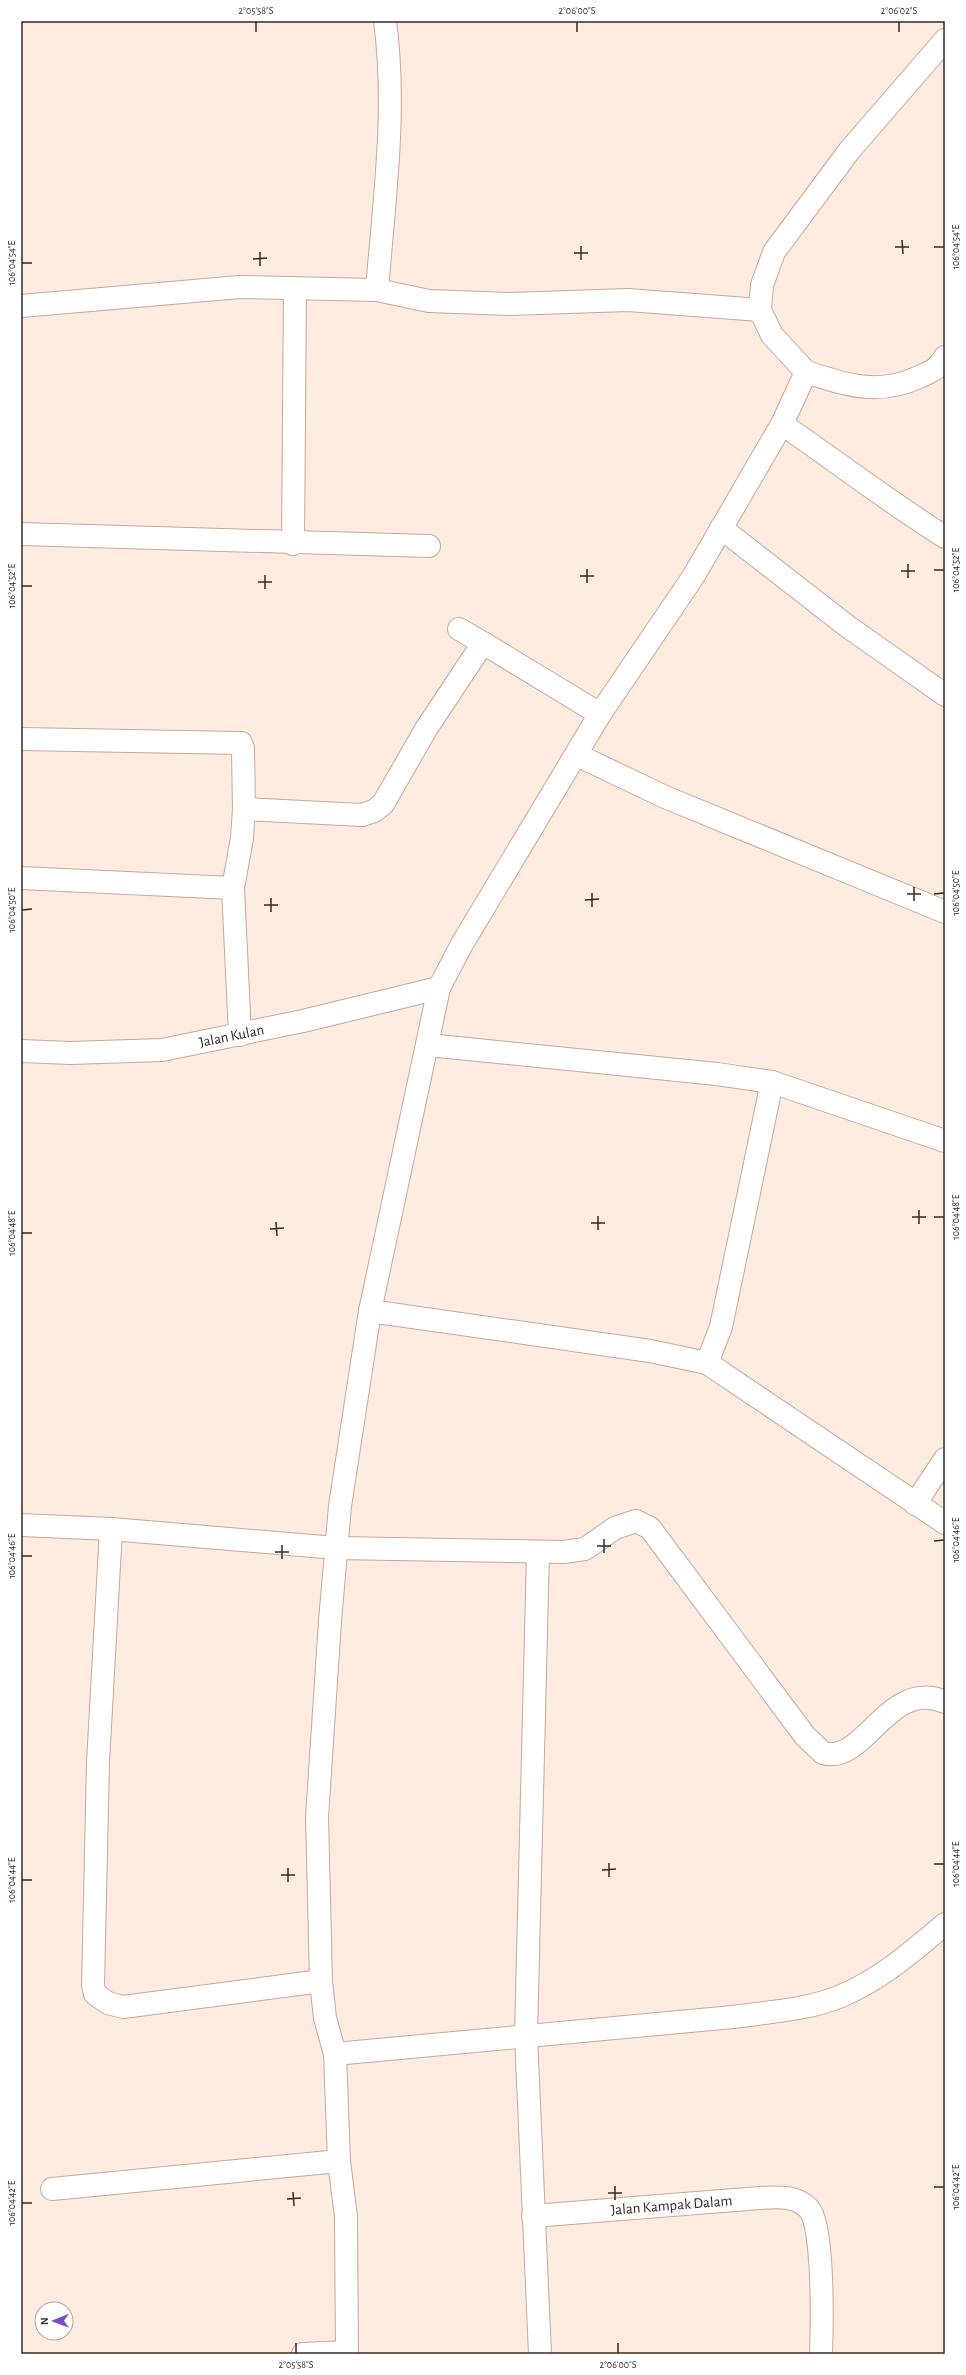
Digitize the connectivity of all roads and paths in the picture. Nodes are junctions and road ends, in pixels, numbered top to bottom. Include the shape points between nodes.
1 (385, 21) edge
2 (945, 40) edge
3 (295, 288) junction
4 (377, 290) junction
5 (21, 306) edge
6 (760, 310) junction
7 (945, 357) edge
8 (806, 372) junction
9 (782, 424) junction
10 (721, 528) junction
11 (21, 534) edge
12 (945, 537) edge
13 (293, 544) junction
14 (429, 546) dead end
15 (459, 629) dead end
16 (482, 643) junction
17 (945, 695) edge
18 (600, 714) junction
19 (21, 739) edge
20 (577, 755) junction
21 (244, 809) junction
22 (21, 878) edge
23 (233, 888) junction
24 (945, 912) edge
25 (439, 988) junction
26 (240, 1035) junction
27 (428, 1045) junction
28 (21, 1051) edge
29 (772, 1082) junction
30 (945, 1141) edge
31 (370, 1311) junction
32 (707, 1363) junction
33 (945, 1459) edge
34 (915, 1504) junction
35 (945, 1523) edge
36 (21, 1525) edge
37 (111, 1529) junction
38 (336, 1548) junction
39 (538, 1552) junction
40 (945, 1702) edge
41 (945, 1924) edge
42 (321, 1981) junction
43 (526, 2036) junction
44 (335, 2054) junction
45 (339, 2161) junction
46 (52, 2189) dead end
47 (533, 2216) junction
48 (347, 2353) edge
49 (303, 2354) edge
50 (540, 2354) edge
51 (821, 2354) edge

1 - 4 street via 390,136
2 - 6 street via 849,151 774,252 762,284
3 - 4 street
3 - 5 street via 240,287
3 - 13 street
4 - 6 street via 428,301 510,304 628,300
6 - 8 street via 772,335
7 - 8 street via 938,368 907,383 878,388 856,386
8 - 9 street
9 - 10 street
9 - 12 street via 858,476 896,506
10 - 17 street via 847,626
10 - 18 street via 693,577
11 - 13 street
13 - 14 street
15 - 16 street
16 - 18 street
16 - 21 street via 426,729 383,804 374,811 362,816 344,816
18 - 20 street
19 - 21 street via 241,743
20 - 24 street via 665,797
20 - 25 street via 462,944
21 - 23 street via 242,838
22 - 23 street
23 - 26 street
25 - 26 street, Jalan Kulan
25 - 27 street
26 - 28 street, Jalan Kulan via 162,1050 71,1053
27 - 29 street via 718,1074
27 - 31 street
29 - 30 street
29 - 32 street via 721,1327
31 - 32 street via 650,1351
31 - 38 street via 340,1506
32 - 34 street
33 - 34 street
34 - 35 street
36 - 37 street
37 - 38 street
37 - 42 street via 98,1762 93,1985 95,1994 108,2003 123,2007
38 - 39 street
38 - 42 street via 317,1817
39 - 40 street via 574,1552 585,1549 630,1521 642,1523 650,1528 805,1736 822,1753 839,1754 849,1748 880,1720 910,1700 926,1696
39 - 43 street
41 - 43 street via 892,1968 841,1996 799,2007 733,2017
42 - 44 street via 325,2018
43 - 44 street
43 - 47 street
44 - 45 street
45 - 46 street
45 - 48 street via 346,2217
47 - 50 street
47 - 51 street, Jalan Kampak Dalam via 780,2197 797,2200 808,2207 814,2215 817,2229 822,2306
48 - 49 street

